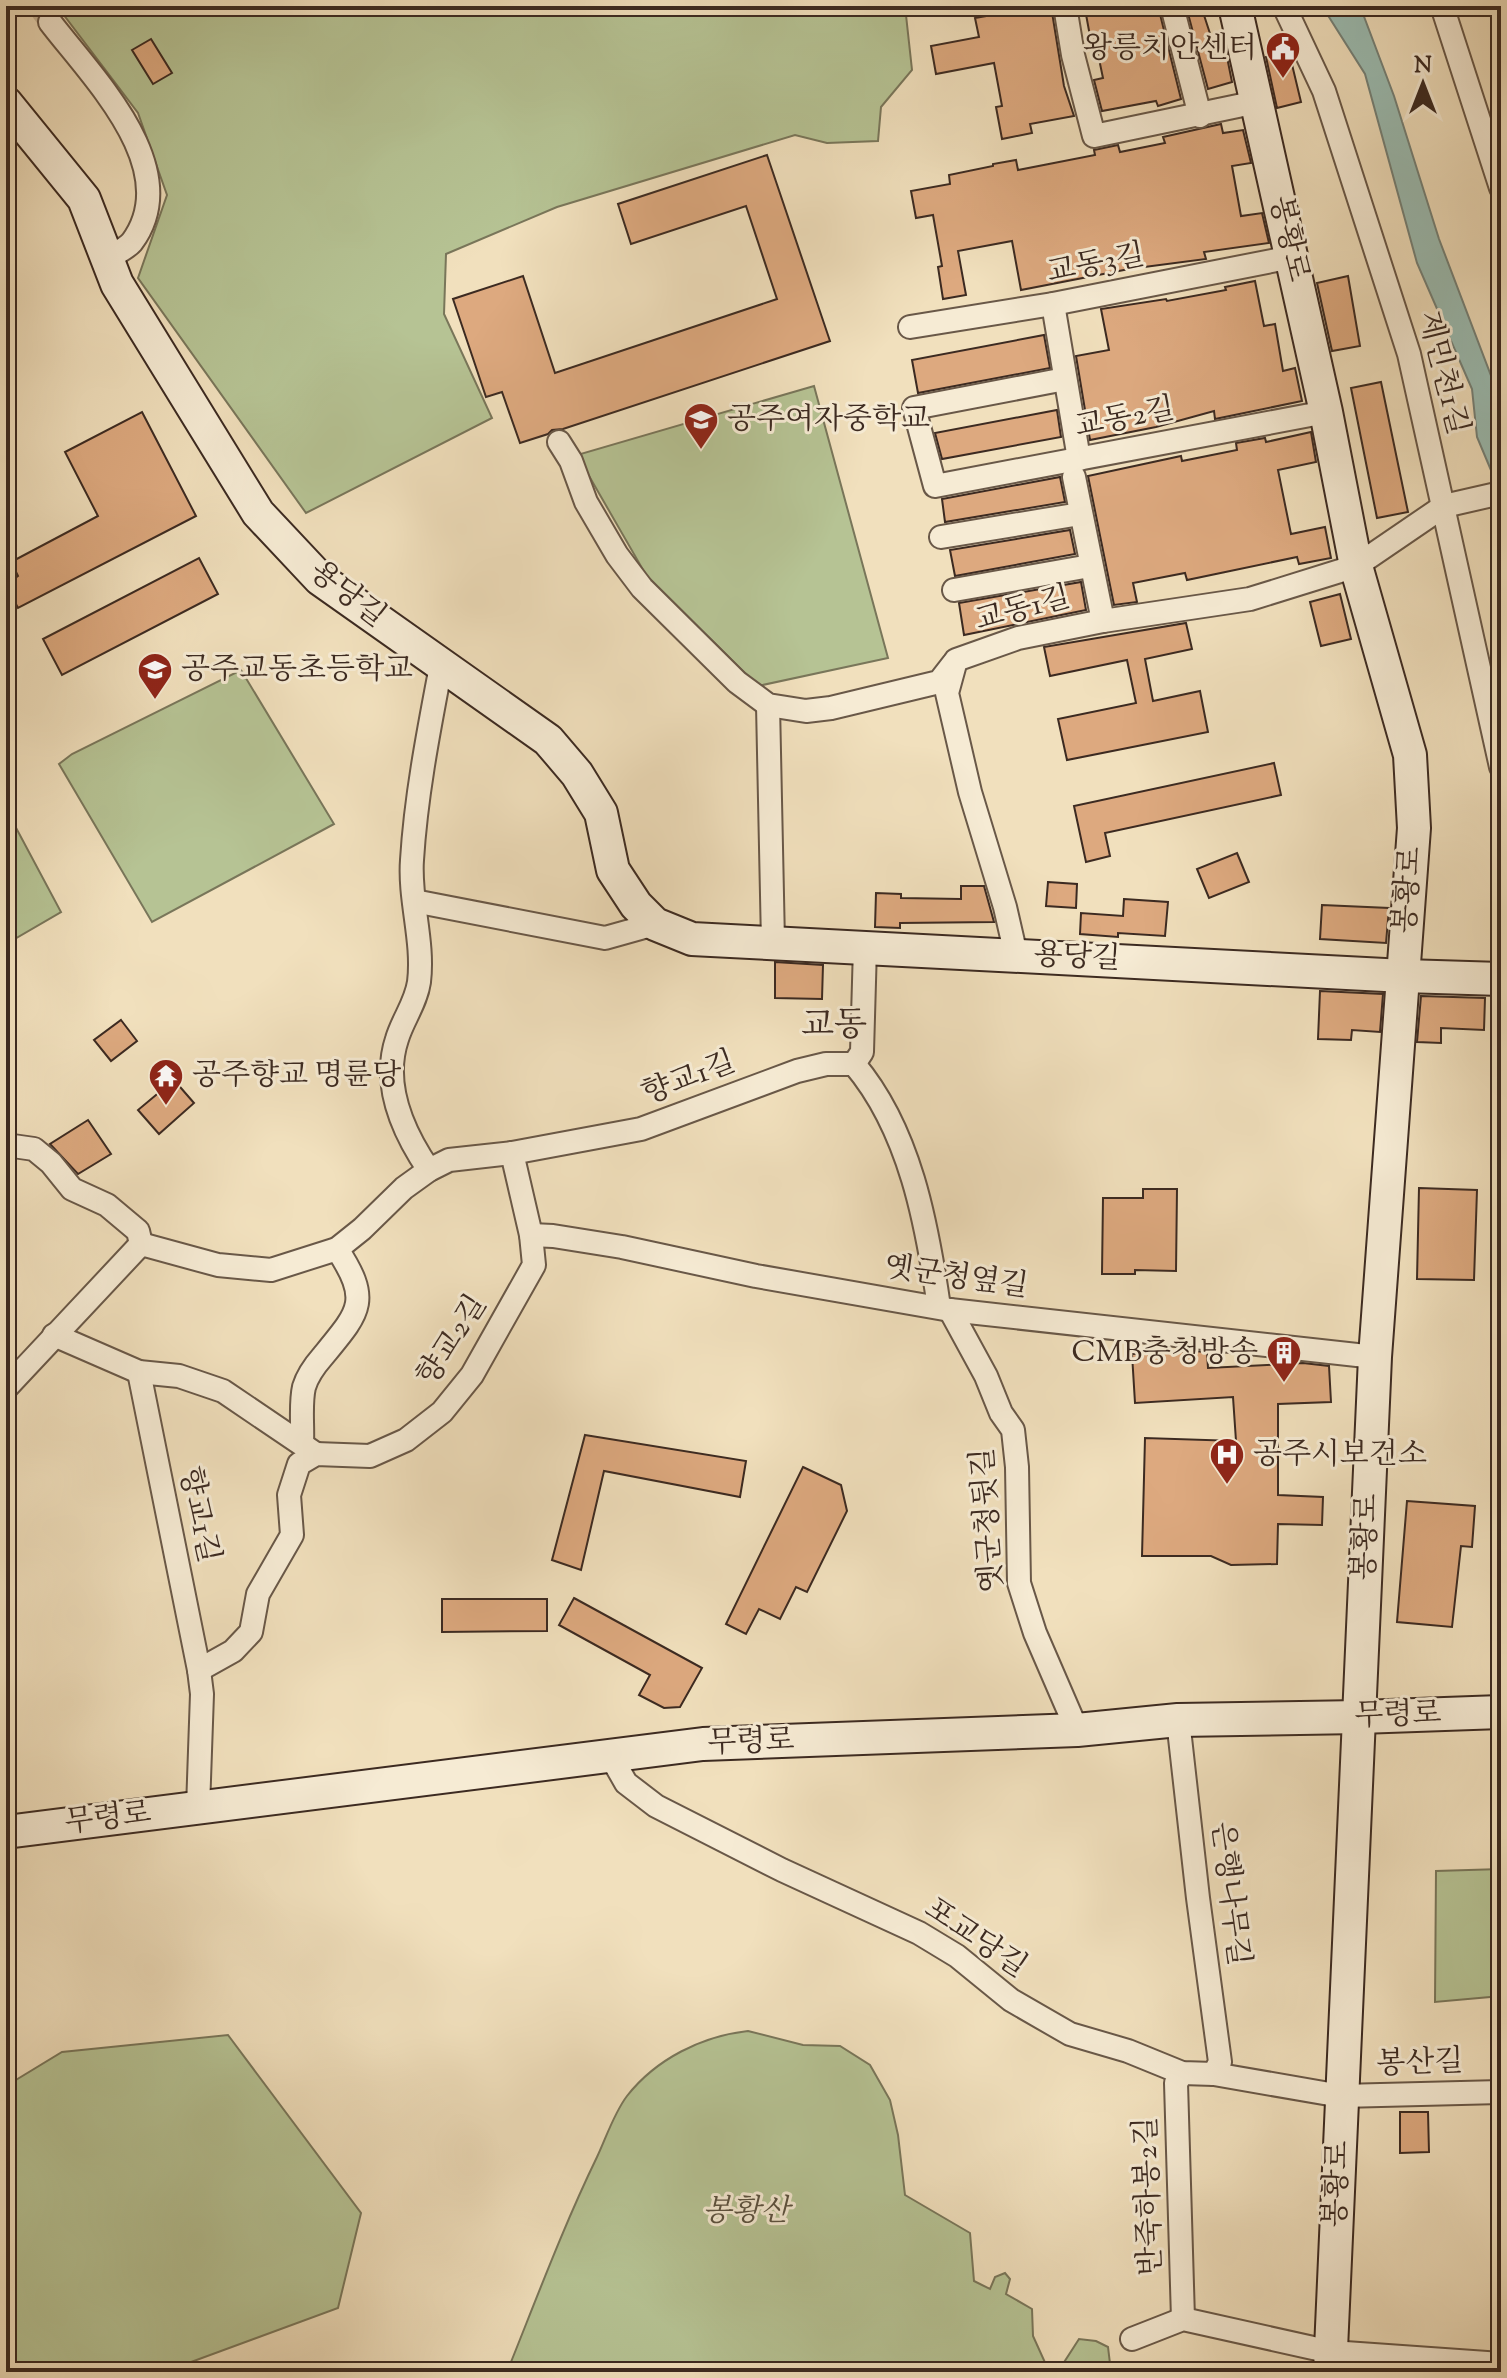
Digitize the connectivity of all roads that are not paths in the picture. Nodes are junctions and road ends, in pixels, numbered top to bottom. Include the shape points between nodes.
1 (1065, 6) edge
2 (1172, 6) edge
3 (1235, 6) edge
4 (1284, 6) edge
5 (1442, 6) edge
6 (50, 22) tunnel mouth
7 (1257, 102) junction
8 (6, 103) edge
9 (1200, 116) junction
10 (1501, 188) edge
11 (1292, 257) junction
12 (107, 259) junction
13 (1053, 304) junction
14 (910, 327) dead end
15 (1065, 379) junction
16 (1326, 412) junction
17 (559, 442) dead end
18 (1076, 468) junction
19 (1501, 493) edge
20 (1444, 506) junction
21 (1080, 514) junction
22 (941, 537) dead end
23 (1090, 566) junction
24 (1356, 566) junction
25 (954, 590) dead end
26 (1103, 621) junction
27 (956, 660) junction
28 (441, 666) junction
29 (768, 705) junction
30 (1501, 767) edge
31 (414, 901) junction
32 (655, 924) junction
33 (773, 942) junction
34 (865, 947) junction
35 (1016, 955) junction
36 (1404, 976) junction
37 (1501, 979) edge
38 (854, 1064) junction
39 (13, 1146) dead end
40 (512, 1153) junction
41 (429, 1170) junction
42 (531, 1235) junction
43 (141, 1244) junction
44 (337, 1249) junction
45 (944, 1308) junction
46 (54, 1335) junction
47 (1375, 1357) junction
48 (139, 1372) junction
49 (6, 1388) edge
50 (309, 1449) junction
51 (199, 1670) junction
52 (1501, 1712) edge
53 (1360, 1717) junction
54 (1178, 1720) junction
55 (1077, 1730) junction
56 (610, 1755) junction
57 (198, 1808) junction
58 (6, 1832) edge
59 (1182, 2073) junction
60 (1214, 2074) junction
61 (1501, 2092) edge
62 (1341, 2096) junction
63 (1183, 2319) junction
64 (1132, 2339) dead end
65 (1331, 2362) edge
66 (1501, 2364) edge

1 - 9 street via 1094,136
2 - 9 street
3 - 7 main road, 봉황로
4 - 20 street, 제민천1길 via 1324,91 1359,194 1409,354
5 - 10 street
6 - 12 street via 140,148 150,186 146,215 130,244
7 - 9 street
7 - 11 main road, 봉황로
8 - 12 main road, 용당길 via 84,199
11 - 13 street, 교동3길
11 - 16 main road, 봉황로
12 - 28 main road, 용당길 via 124,296 258,513 320,579
13 - 14 street, 교동3길
13 - 15 street
15 - 18 street
15 - 18 street, 교동2길 via 914,408 935,486
16 - 18 street, 교동2길
16 - 24 main road, 봉황로
17 - 29 street via 586,502 642,588 737,682
18 - 21 street
19 - 20 street
20 - 24 street
20 - 30 street, 제민천1길
21 - 22 street
21 - 23 street
23 - 25 street
23 - 26 street
24 - 26 street, 교동1길 via 1250,599
24 - 36 main road, 봉황로 via 1410,755 1414,828
26 - 27 street, 교동1길 via 1018,638
27 - 29 street via 939,682 831,708 806,711
27 - 35 street, 교동1길 via 947,693
28 - 31 street via 411,862
28 - 32 main road, 용당길 via 548,740 577,774 601,813 613,870
29 - 33 street
31 - 32 street via 605,938
31 - 41 street via 419,981 391,1060 395,1102 410,1143
32 - 33 main road, 용당길 via 692,939
33 - 34 main road, 용당길
34 - 35 main road, 용당길
34 - 38 street via 862,1052
35 - 36 main road, 용당길
36 - 37 main road, 용당길
36 - 47 main road, 봉황로
38 - 40 street, 향교1길 via 797,1071 641,1129
38 - 45 street, 옛군청뒷길 via 870,1083 905,1155
39 - 43 street via 34,1149 72,1189 107,1205 138,1231
40 - 41 street, 향교1길 via 449,1160
40 - 42 street, 향교2길
41 - 44 street, 향교1길
42 - 45 street, 옛군청옆길 via 622,1247
42 - 50 street, 향교2길 via 534,1265 472,1375 442,1412 406,1440 370,1456
43 - 44 street, 향교1길 via 218,1265 271,1270
43 - 46 street
44 - 50 street via 359,1291 357,1311 304,1386
45 - 47 street, 옛군청옆길
45 - 55 street, 옛군청뒷길 via 1013,1430 1019,1583
46 - 48 street
46 - 49 street
47 - 53 main road, 봉황로
48 - 50 street via 179,1376 223,1391
48 - 51 street, 향교1길
50 - 51 street via 289,1495 292,1535 258,1594 251,1632 233,1651
51 - 57 street
52 - 53 main road, 무령로
53 - 54 main road, 무령로
53 - 62 main road, 봉황로
54 - 55 main road, 무령로
54 - 60 street, 은행나무길 via 1220,2062
55 - 56 main road, 무령로 via 703,1744
56 - 57 main road, 무령로
56 - 59 street, 포교당길 via 626,1783 656,1806 919,1933 1011,2000 1070,2034
57 - 58 main road, 무령로
59 - 60 street, 포교당길
59 - 63 street, 반죽하봉2길 via 1176,2083
60 - 62 street, 포교당길
61 - 62 street, 봉산길
62 - 65 main road, 봉황로
63 - 64 street
63 - 65 street
65 - 66 street

